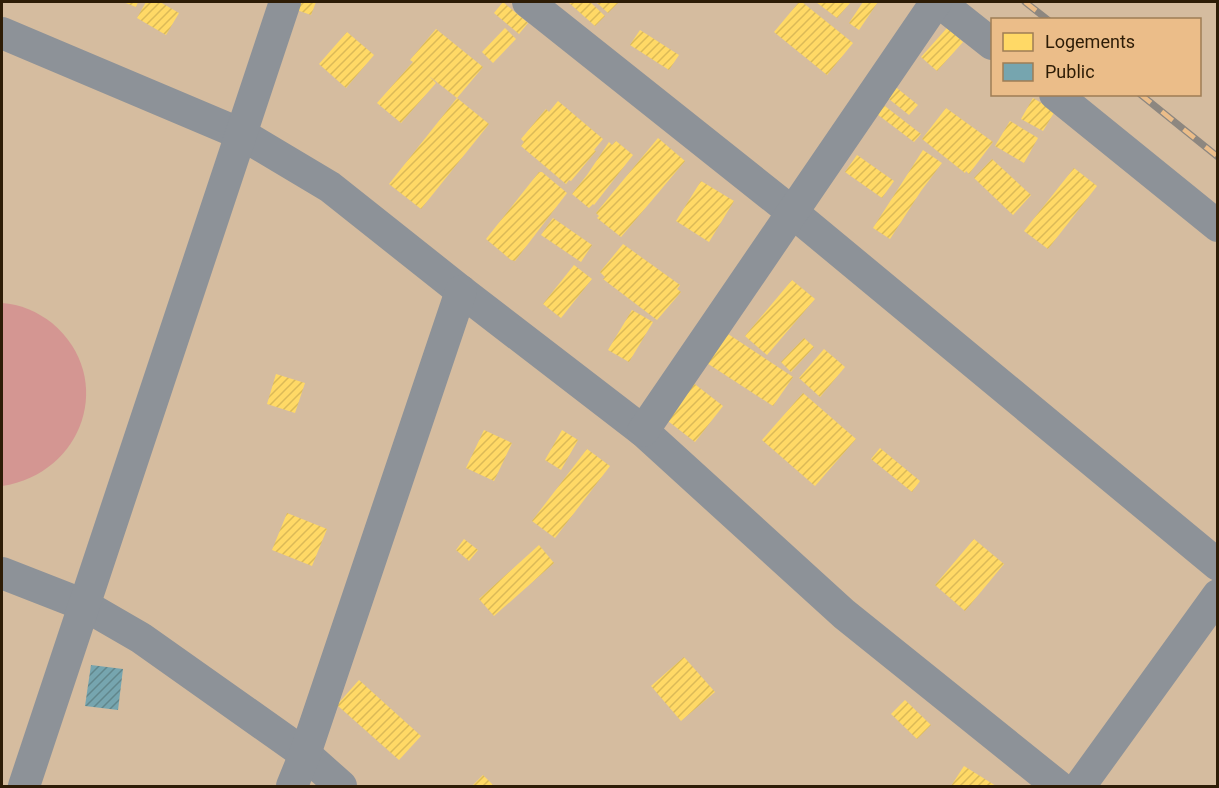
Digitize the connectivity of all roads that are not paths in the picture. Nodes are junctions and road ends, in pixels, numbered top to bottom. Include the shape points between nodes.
1 (285, 2) edge
2 (528, 2) edge
3 (938, 2) edge
4 (2, 33) edge
5 (991, 43) edge
6 (1057, 96) edge
7 (241, 134) junction
8 (792, 212) junction
9 (1218, 226) edge
10 (461, 291) junction
11 (643, 431) junction
12 (1218, 565) edge
13 (2, 573) edge
14 (1218, 595) edge
15 (84, 605) junction
16 (305, 754) junction
17 (24, 786) edge
18 (292, 786) edge
19 (341, 786) edge
20 (1058, 786) edge
21 (1080, 786) edge

1 - 7 street
2 - 8 street
3 - 5 street
3 - 8 street
4 - 7 street
6 - 9 street
7 - 10 street via 330,187
7 - 15 street
8 - 11 street
8 - 12 street
10 - 11 street
10 - 16 street
11 - 20 street via 844,614
13 - 15 street
14 - 21 street
15 - 16 street via 141,638
15 - 17 street
16 - 18 street
16 - 19 street

